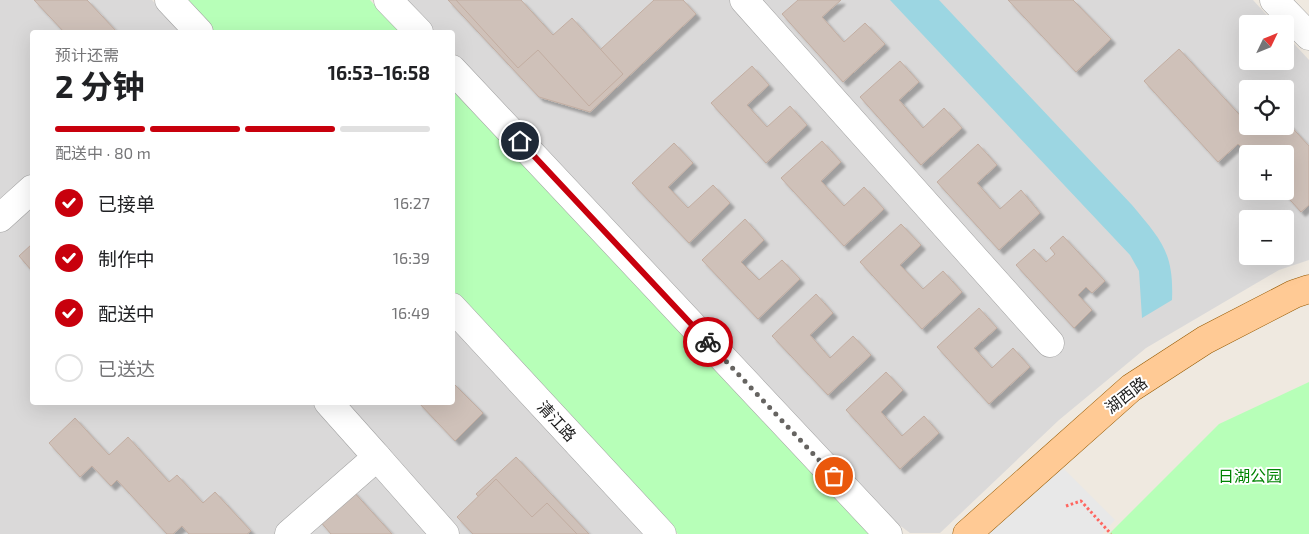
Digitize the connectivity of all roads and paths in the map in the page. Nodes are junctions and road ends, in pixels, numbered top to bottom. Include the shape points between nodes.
1 (169, 0) edge
2 (388, 0) edge
3 (744, 0) edge
4 (1274, 0) edge
5 (197, 30) edge
6 (417, 30) edge
7 (1309, 36) edge
8 (455, 71) edge
9 (30, 190) edge
10 (0, 218) edge
11 (1309, 289) edge
12 (455, 310) edge
13 (1050, 342) dead end
14 (331, 405) edge
15 (378, 457) junction
16 (1066, 506) dead end
17 (291, 533) edge
18 (446, 534) edge
19 (662, 534) edge
20 (888, 534) edge
21 (967, 534) edge
22 (1111, 534) edge

1 - 5 street
2 - 6 street
3 - 13 street
4 - 7 street
8 - 20 street
9 - 10 street
11 - 21 main road, 湖西路 via 1205,340 1131,388
12 - 19 street, 清江路
14 - 15 street
15 - 17 street
15 - 18 street
16 - 22 path via 1080,501

